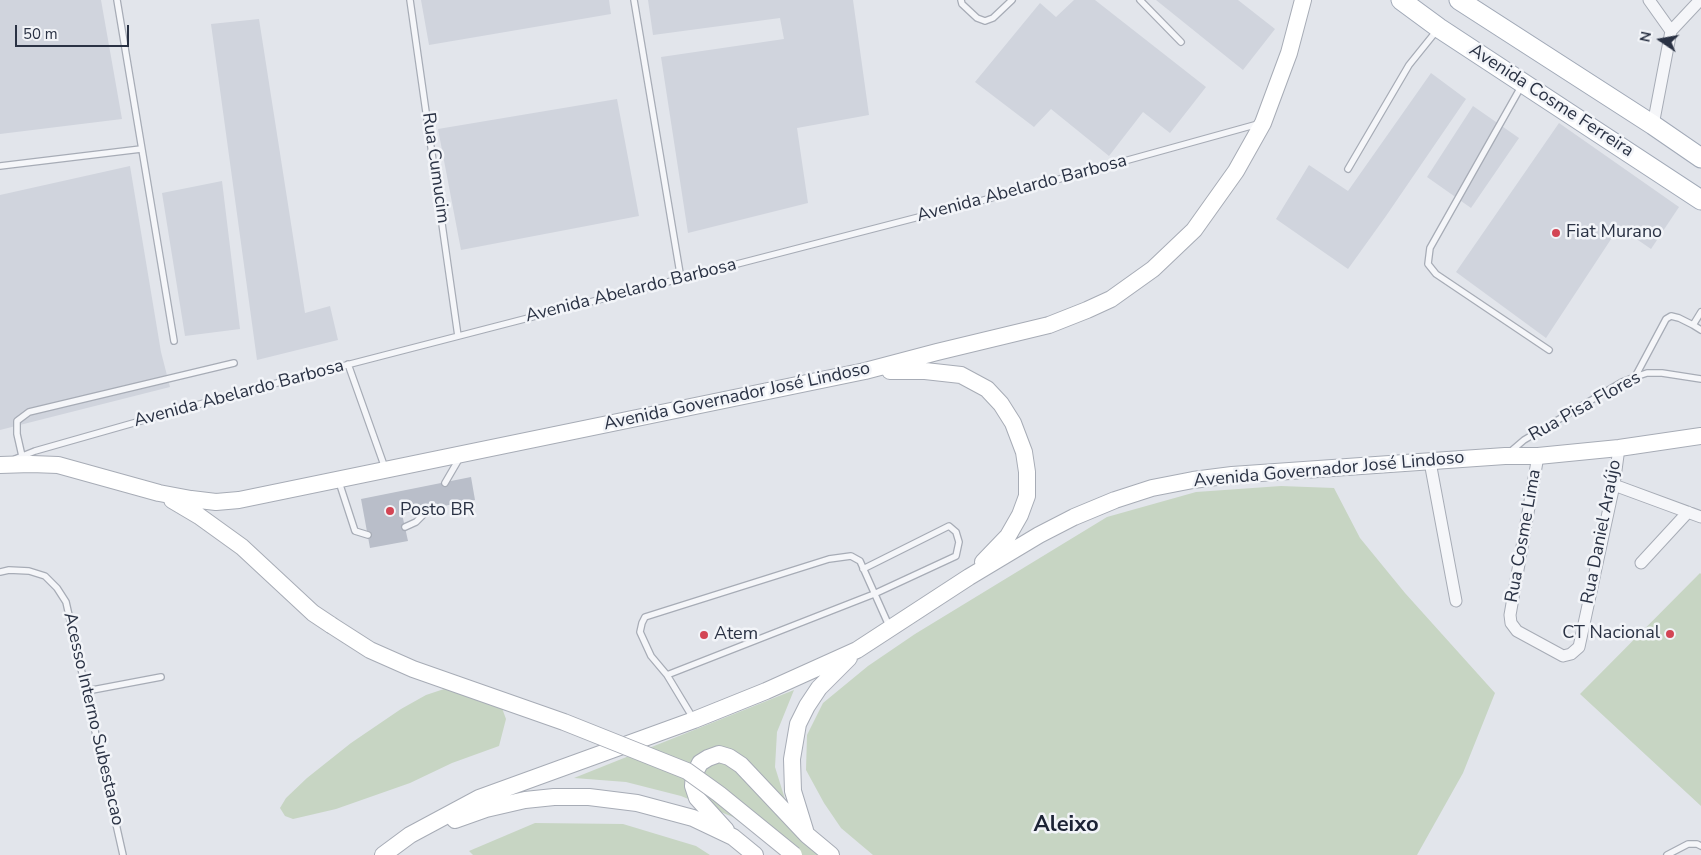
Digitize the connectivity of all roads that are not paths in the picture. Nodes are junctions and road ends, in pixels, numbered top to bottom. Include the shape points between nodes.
1 (116, 0) edge
2 (410, 0) edge
3 (634, 0) edge
4 (961, 0) edge
5 (1012, 0) edge
6 (1140, 0) edge
7 (1303, 0) edge
8 (1401, 0) edge
9 (1459, 0) edge
10 (1649, 0) edge
11 (1700, 0) edge
12 (1439, 28) junction
13 (1671, 31) junction
14 (1181, 42) dead end
15 (1523, 83) junction
16 (1263, 123) junction
17 (1653, 126) junction
18 (141, 149) junction
19 (1701, 158) edge
20 (0, 166) edge
21 (1348, 169) dead end
22 (1701, 200) edge
23 (682, 279) junction
24 (1701, 312) edge
25 (1693, 326) junction
26 (1701, 330) edge
27 (458, 336) junction
28 (174, 341) dead end
29 (1549, 350) dead end
30 (234, 363) dead end
31 (348, 364) junction
32 (865, 371) junction
33 (1635, 377) junction
34 (1701, 379) edge
35 (1701, 436) edge
36 (1619, 448) junction
37 (462, 455) junction
38 (22, 456) junction
39 (1505, 456) junction
40 (1538, 456) junction
41 (1430, 462) junction
42 (0, 465) edge
43 (386, 470) junction
44 (339, 480) junction
45 (445, 483) dead end
46 (1614, 485) junction
47 (159, 493) junction
48 (429, 509) dead end
49 (1688, 512) junction
50 (1701, 517) edge
51 (405, 527) dead end
52 (368, 535) dead end
53 (1641, 563) dead end
54 (864, 569) junction
55 (0, 572) edge
56 (969, 577) junction
57 (874, 594) junction
58 (1456, 601) dead end
59 (1510, 615) joint
60 (890, 628) junction
61 (857, 650) junction
62 (667, 675) junction
63 (161, 677) dead end
64 (87, 691) junction
65 (694, 720) junction
66 (807, 835) junction
67 (410, 836) junction
68 (733, 837) junction
69 (1701, 846) edge
70 (123, 855) edge
71 (383, 855) edge
72 (756, 855) edge
73 (794, 855) edge
74 (831, 855) edge
75 (1667, 855) edge

1 - 18 lane
2 - 27 lane, Rua Cumucim
3 - 23 lane
4 - 5 lane via 977,18 986,21
6 - 14 lane
7 - 16 main road, Avenida Governador José Lindoso via 1289,53
8 - 12 main road, Avenida Cosme Ferreira
9 - 17 main road, Avenida Cosme Ferreira
10 - 13 street
11 - 13 street
12 - 15 main road, Avenida Cosme Ferreira
12 - 21 lane via 1409,65
13 - 17 street
15 - 22 main road, Avenida Cosme Ferreira
15 - 29 lane via 1430,248 1428,264 1436,274
16 - 23 lane, Avenida Abelardo Barbosa
16 - 32 main road, Avenida Governador José Lindoso via 1236,171 1194,230 1152,269 1111,299 1048,325
17 - 19 main road, Avenida Cosme Ferreira
18 - 20 lane
18 - 28 lane
23 - 27 lane, Avenida Abelardo Barbosa
24 - 25 lane
25 - 26 lane
25 - 33 lane via 1679,318 1671,316 1666,319
27 - 31 lane, Avenida Abelardo Barbosa
30 - 38 lane via 28,412 17,421
31 - 38 lane, Avenida Abelardo Barbosa
31 - 43 lane
32 - 37 main road, Avenida Governador José Lindoso
32 - 56 main road via 926,370 961,375 987,389 1013,423 1024,452 1027,496 1008,536
33 - 34 lane, Rua Pisa Flores via 1662,373
33 - 39 lane, Rua Pisa Flores via 1524,440
35 - 36 main road, Avenida Governador José Lindoso
36 - 40 main road, Avenida Governador José Lindoso
36 - 46 street, Rua Daniel Araújo
37 - 43 main road, Avenida Governador José Lindoso
37 - 45 lane
38 - 42 lane, Avenida Abelardo Barbosa
39 - 40 main road, Avenida Governador José Lindoso
39 - 41 main road, Avenida Governador José Lindoso
40 - 59 street, Rua Cosme Lima
41 - 56 main road, Avenida Governador José Lindoso via 1232,475 1152,488 1074,517
41 - 58 street
42 - 47 main road, Avenida Governador José Lindoso via 58,465
43 - 44 main road, Avenida Governador José Lindoso
44 - 47 main road, Avenida Governador José Lindoso via 216,502
44 - 52 lane via 355,531
46 - 49 street
46 - 59 street, Rua Daniel Araújo via 1579,647 1562,656 1517,631 1511,624
47 - 73 main road, bridge via 199,516 242,547 313,613 370,650 687,772
48 - 51 lane via 416,522
49 - 50 street
49 - 53 street
54 - 57 lane
54 - 57 lane via 949,526 956,532 959,542 956,556
54 - 62 lane via 860,561 851,556 829,559 645,618 640,632 651,656
55 - 64 lane, Acesso Interno Subestacao via 29,571 45,576 57,588 66,602
56 - 60 main road, Avenida Governador José Lindoso
57 - 60 lane
57 - 62 lane
60 - 61 main road, Avenida Governador José Lindoso
61 - 65 main road, Avenida Governador José Lindoso
61 - 66 main road via 818,688 798,724 792,760 793,791
62 - 65 lane
63 - 64 lane
64 - 70 lane, Acesso Interno Subestacao
65 - 67 main road, Avenida Governador José Lindoso via 479,798
66 - 68 main road via 741,765 719,754 700,763 693,786 697,798
66 - 74 main road
67 - 68 main road via 486,809 526,800 589,797 637,803 693,818
67 - 71 main road, Avenida Governador José Lindoso
68 - 72 main road
69 - 75 lane via 1688,844

